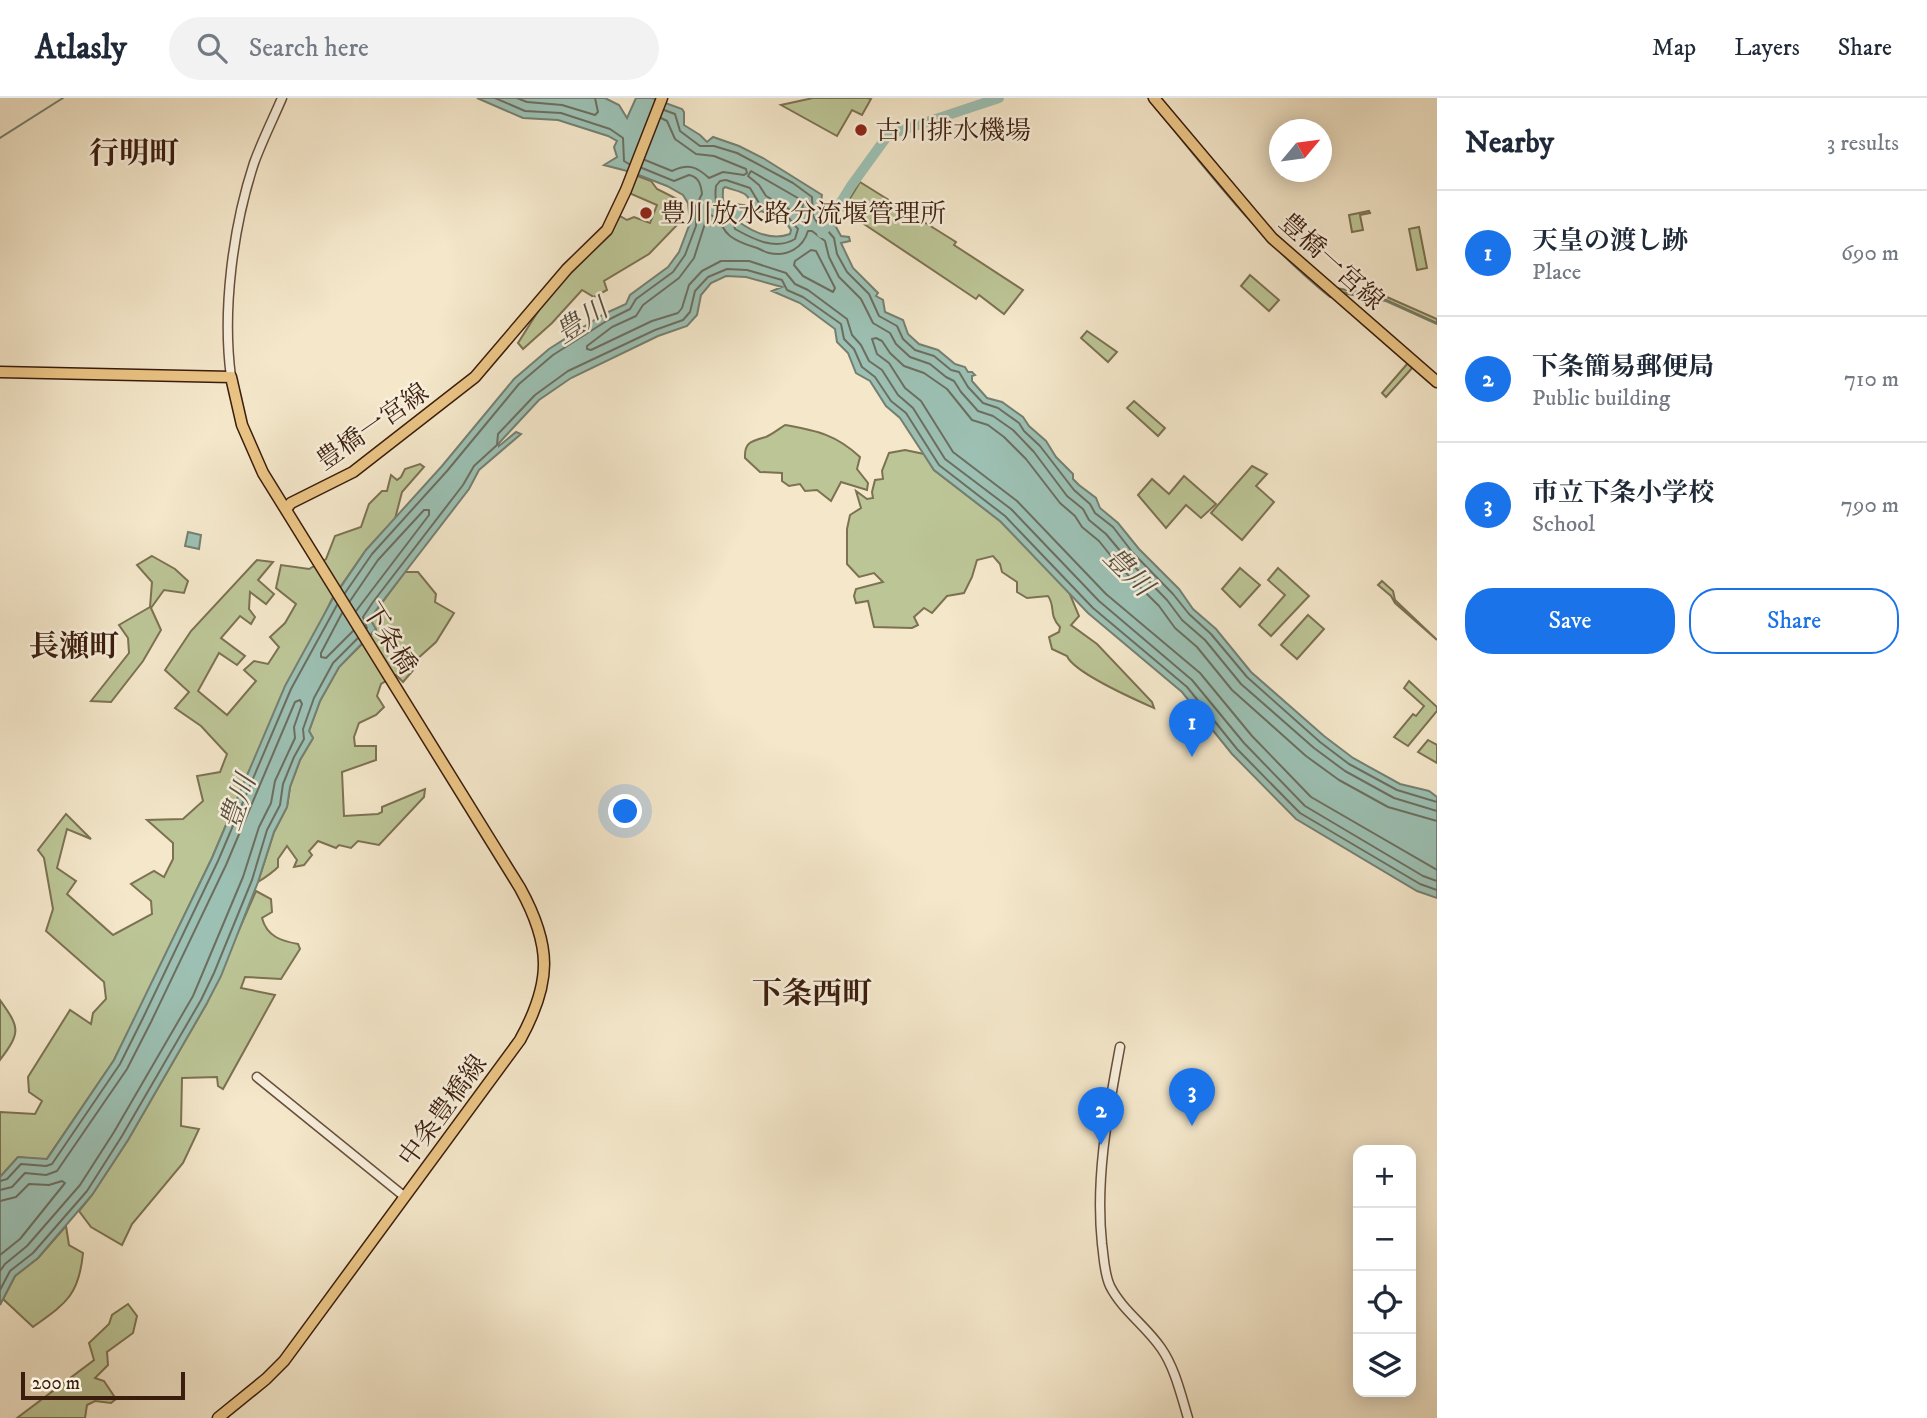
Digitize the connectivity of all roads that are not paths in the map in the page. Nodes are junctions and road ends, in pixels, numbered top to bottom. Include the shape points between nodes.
1 (282, 98) edge
2 (662, 98) edge
3 (1154, 98) edge
4 (0, 372) edge
5 (231, 377) junction
6 (1437, 382) edge
7 (286, 509) junction
8 (456, 783) joint
9 (1120, 1047) dead end
10 (257, 1077) dead end
11 (405, 1197) junction
12 (218, 1418) edge
13 (1188, 1418) edge

1 - 5 street via 254,164 241,214 228,307
2 - 7 main road, 豊橋一宮線 via 607,230 567,269 475,377 353,472
3 - 6 main road, 豊橋一宮線 via 1272,238
4 - 5 main road
5 - 7 main road via 247,439
7 - 8 main road, 下条橋
8 - 11 main road, 中条豊橋線 via 532,909 543,943 544,979 534,1015 520,1040
9 - 13 street via 1099,1187 1105,1271 1119,1300 1163,1350
10 - 11 street
11 - 12 main road, 中条豊橋線 via 284,1361

